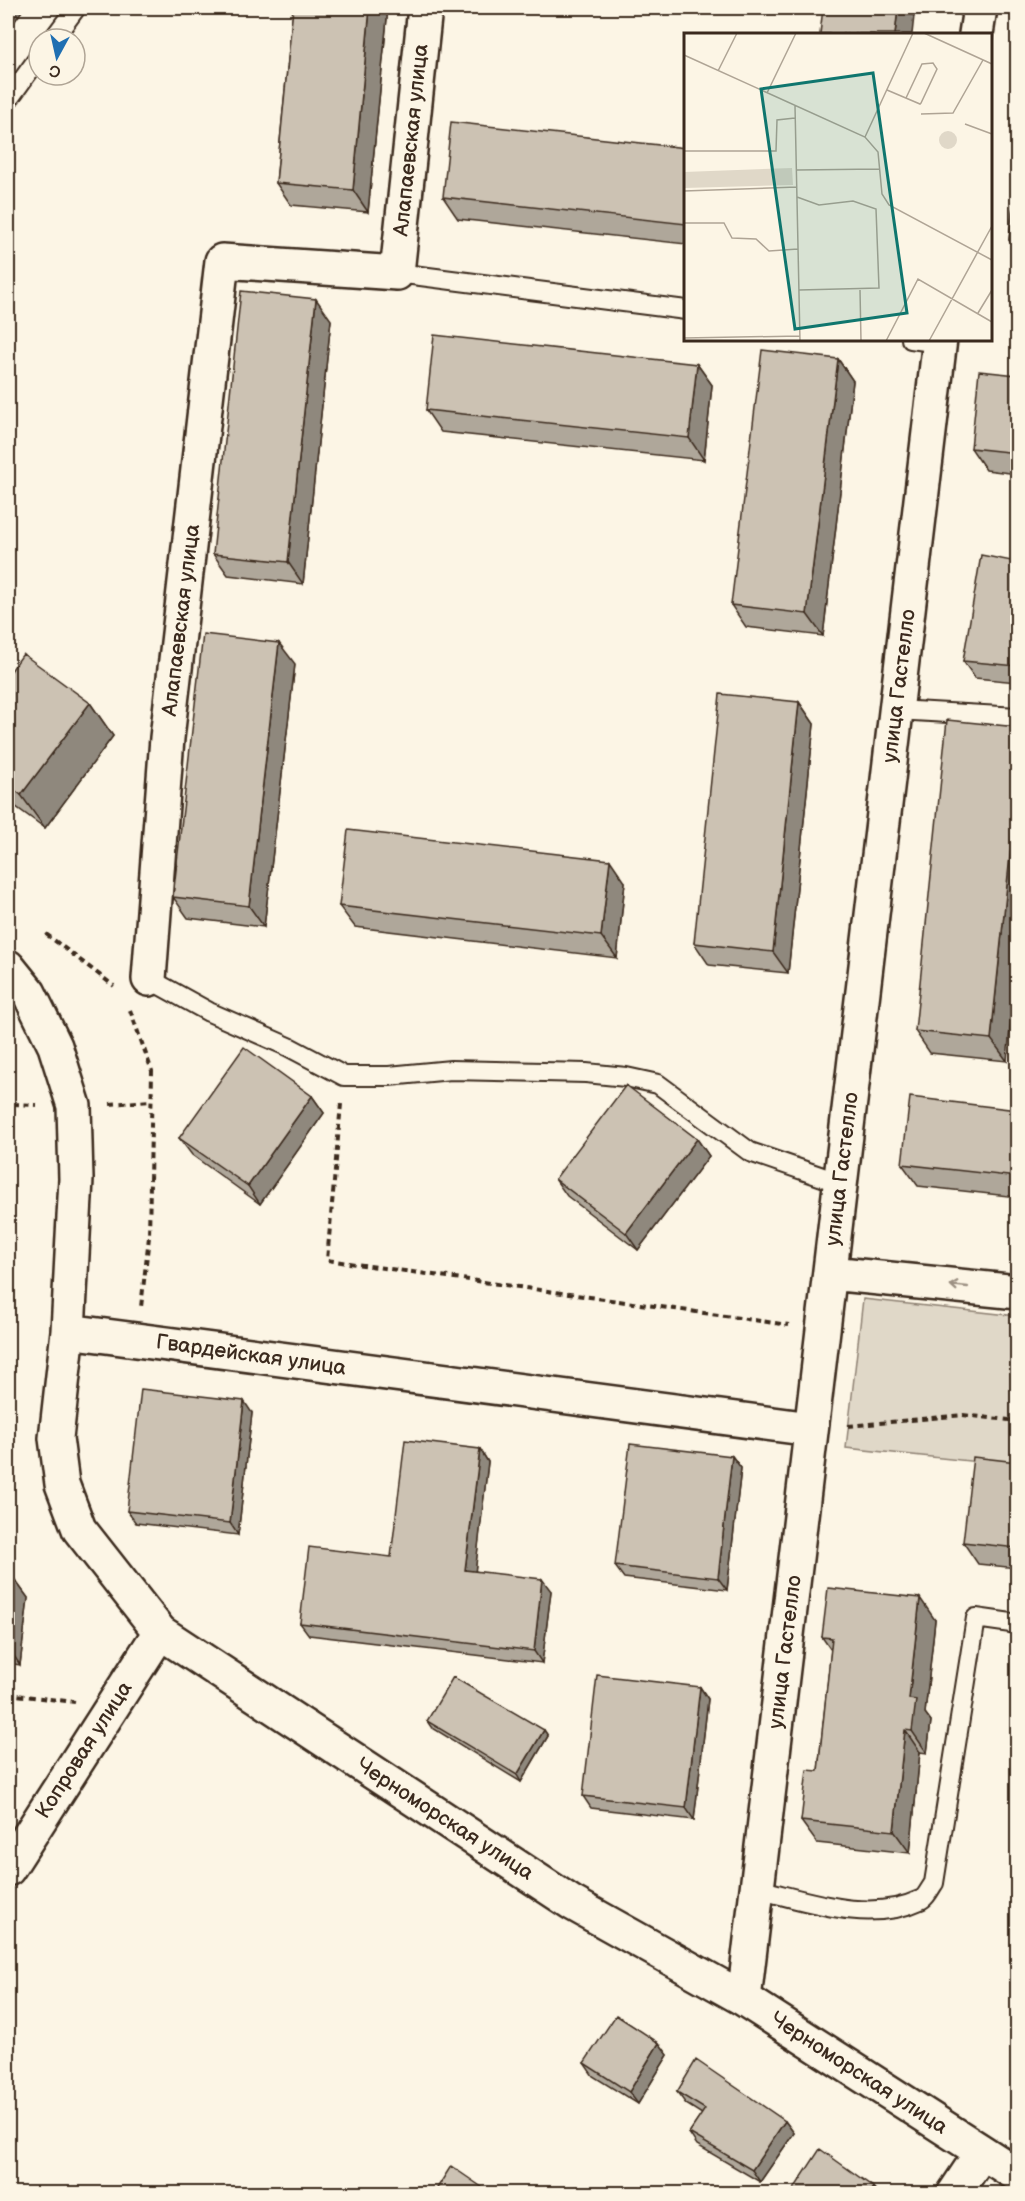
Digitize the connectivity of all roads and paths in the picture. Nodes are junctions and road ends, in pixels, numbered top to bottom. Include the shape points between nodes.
1 (76, 8) edge
2 (425, 8) edge
3 (980, 8) edge
4 (62, 27) edge
5 (976, 33) edge
6 (27, 74) edge
7 (8, 100) edge
8 (397, 273) junction
9 (684, 310) edge
10 (930, 340) edge
11 (897, 710) junction
12 (1017, 717) edge
13 (46, 934) dead end
14 (8, 967) edge
15 (137, 987) junction
16 (344, 1076) junction
17 (840, 1183) junction
18 (830, 1273) junction
19 (1017, 1292) edge
20 (791, 1326) dead end
21 (68, 1331) junction
22 (137, 1340) junction
23 (1017, 1421) edge
24 (812, 1429) junction
25 (1017, 1624) edge
26 (160, 1632) junction
27 (8, 1694) edge
28 (111, 1708) junction
29 (8, 1869) edge
30 (757, 1889) junction
31 (744, 1999) junction
32 (982, 2152) junction
33 (1017, 2175) edge
34 (954, 2193) edge

1 - 4 lane
2 - 8 street, Алапаевская улица
3 - 5 street
6 - 7 lane
8 - 9 lane
8 - 15 street, Алапаевская улица via 222,261
10 - 11 street, улица Гастелло
11 - 12 lane
11 - 17 street, улица Гастелло
13 - 15 path
14 - 21 street via 29,993 50,1035 74,1106 76,1179
15 - 16 lane via 209,1012
15 - 22 path via 152,1071 149,1236
16 - 17 lane via 451,1070 626,1077 658,1084 750,1152
16 - 20 path via 327,1260
17 - 18 street, улица Гастелло
19 -> 18 street
18 - 24 street, улица Гастелло
21 - 22 street, Гвардейская улица
21 - 26 street, Черноморская улица via 56,1438 62,1484 79,1529
22 - 24 street, Гвардейская улица
23 - 24 path via 963,1415
24 - 30 street, улица Гастелло
25 - 30 lane via 976,1618 934,1883 922,1900 891,1908 853,1911
26 - 28 street, Копровая улица
26 - 31 street, Черноморская улица via 572,1903
27 - 28 path
28 - 29 street, Копровая улица
30 - 31 street, улица Гастелло
31 - 32 street, Черноморская улица
32 - 33 street, Черноморская улица
32 - 34 street

